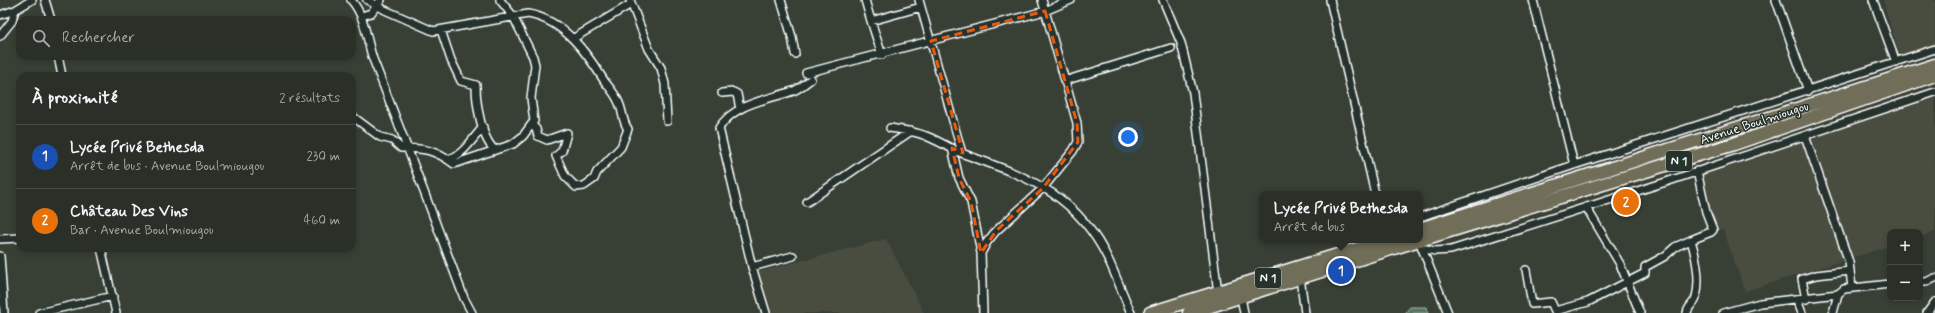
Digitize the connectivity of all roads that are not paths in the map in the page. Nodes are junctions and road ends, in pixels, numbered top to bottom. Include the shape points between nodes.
1 (32, 0) edge
2 (45, 0) edge
3 (351, 0) edge
4 (367, 0) edge
5 (500, 0) edge
6 (781, 0) edge
7 (865, 0) edge
8 (1042, 0) edge
9 (1071, 0) edge
10 (1163, 0) edge
11 (1330, 0) edge
12 (1533, 0) edge
13 (1776, 0) edge
14 (1873, 0) edge
15 (630, 2) edge
16 (380, 3) edge
17 (920, 4) edge
18 (15, 10) junction
19 (1045, 11) junction
20 (0, 15) edge
21 (50, 16) edge
22 (362, 16) junction
23 (513, 16) junction
24 (871, 21) junction
25 (441, 30) junction
26 (0, 36) edge
27 (574, 38) junction
28 (931, 41) junction
29 (1171, 48) dead end
30 (1935, 49) edge
31 (795, 54) dead end
32 (882, 55) junction
33 (59, 60) edge
34 (1896, 62) junction
35 (1935, 65) edge
36 (61, 72) edge
37 (806, 73) dead end
38 (1935, 75) edge
39 (812, 79) dead end
40 (1064, 81) junction
41 (1808, 91) junction
42 (1935, 92) edge
43 (722, 93) dead end
44 (740, 109) junction
45 (356, 119) edge
46 (667, 121) dead end
47 (532, 126) junction
48 (483, 127) junction
49 (890, 128) dead end
50 (911, 131) junction
51 (1805, 136) junction
52 (408, 148) junction
53 (952, 148) junction
54 (495, 150) junction
55 (962, 153) junction
56 (448, 159) junction
57 (1574, 166) junction
58 (1697, 171) junction
59 (1044, 188) junction
60 (1374, 191) edge
61 (807, 202) dead end
62 (1586, 206) junction
63 (1423, 216) edge
64 (1423, 228) edge
65 (16, 238) edge
66 (0, 239) edge
67 (1691, 240) junction
68 (1423, 241) edge
69 (1388, 243) edge
70 (1420, 243) edge
71 (1422, 243) edge
72 (102, 252) edge
73 (981, 253) junction
74 (0, 256) edge
75 (793, 256) dead end
76 (752, 267) junction
77 (1526, 270) dead end
78 (1850, 271) junction
79 (1300, 278) junction
80 (1935, 278) edge
81 (1628, 282) junction
82 (1923, 282) edge
83 (1887, 284) edge
84 (1852, 288) junction
85 (1218, 293) junction
86 (1838, 294) junction
87 (113, 296) junction
88 (1241, 297) junction
89 (1806, 299) junction
90 (1797, 300) junction
91 (1935, 302) edge
92 (4, 313) edge
93 (39, 313) edge
94 (116, 313) edge
95 (472, 313) edge
96 (766, 313) edge
97 (983, 313) edge
98 (1131, 313) edge
99 (1150, 313) edge
100 (1189, 313) edge
101 (1244, 313) edge
102 (1305, 313) edge
103 (1448, 313) edge
104 (1640, 313) edge
105 (1687, 313) edge
106 (1723, 313) edge
107 (1802, 313) edge
108 (1833, 313) edge
109 (1927, 313) edge

1 - 18 street
2 - 21 street
3 - 22 street
4 - 16 street
5 - 23 street
6 - 31 street
7 - 24 street
8 - 19 street
9 - 19 street
10 - 85 street via 1181,43 1193,93
11 - 60 street
12 - 57 street
13 - 41 street
14 - 34 street
15 - 27 street
15 - 46 street via 649,49 661,68 665,84
16 - 22 street via 371,13
16 - 25 street via 385,10 433,31
17 - 24 street
17 - 28 street
18 - 20 street
18 - 26 street via 12,21
19 - 28 street
19 - 40 street
22 - 52 street via 372,57
23 - 25 street
23 - 27 street via 536,15
23 - 47 street via 535,64 531,98 534,121
24 - 32 street
25 - 48 street via 461,81 476,85
27 - 47 street via 619,102 628,129 621,147 597,172 594,179 584,186 576,187 565,176 556,156 562,151 567,133 547,140 538,136
28 - 32 street
28 - 55 street
29 - 40 street
30 - 34 street
32 - 37 street
33 - 36 street
34 - 41 street
35 - 64 highway, Avenue Boulmiougou / N 1
38 - 68 highway, Avenue Boulmiougou / N 1 via 1734,144
39 - 44 street via 794,91
40 - 59 street via 1077,123 1078,142 1074,151
41 - 57 street
42 - 51 street
43 - 44 street via 737,94
44 - 76 street via 719,128
45 - 52 street via 380,138 392,140 401,148
47 - 54 street via 513,144
48 - 54 street via 490,147
48 - 56 street via 466,147
49 - 50 street
50 - 53 street
50 - 61 street
51 - 58 street
51 - 78 street
52 - 56 street via 433,151
52 - 95 street via 464,298
53 - 55 street
53 - 73 street via 959,178 971,202
54 - 56 street via 454,164
55 - 59 street via 1013,171
57 - 63 street
58 - 62 street
58 - 67 street via 1706,212 1713,230
59 - 73 street via 996,231
59 - 98 street via 1081,217 1093,234 1110,263
62 - 71 street via 1451,250 1435,251
62 - 81 street
65 - 66 street
67 - 81 street via 1675,247 1645,267 1645,273
67 - 105 street via 1697,269 1697,293
69 - 79 highway, Avenue Boulmiougou / N 1
69 - 85 highway, Avenue Boulmiougou / N 1
70 - 103 street
72 - 87 street
73 - 97 street
74 - 92 street
75 - 76 street
76 - 96 street
77 - 81 street via 1532,304 1551,302 1555,311 1588,302
78 - 84 street
78 - 89 street via 1802,279
79 - 88 highway, Avenue Boulmiougou / N 1
79 - 102 street
80 - 82 street
81 - 104 street
83 - 84 street
84 - 86 street via 1844,289
85 - 99 highway, Avenue Boulmiougou / N 1
86 - 89 street
86 - 108 street
87 - 93 street
87 - 94 street
88 - 100 highway, Avenue Boulmiougou / N 1
88 - 101 street
89 - 90 street
90 - 106 street via 1760,303
90 - 107 street
91 - 109 street

